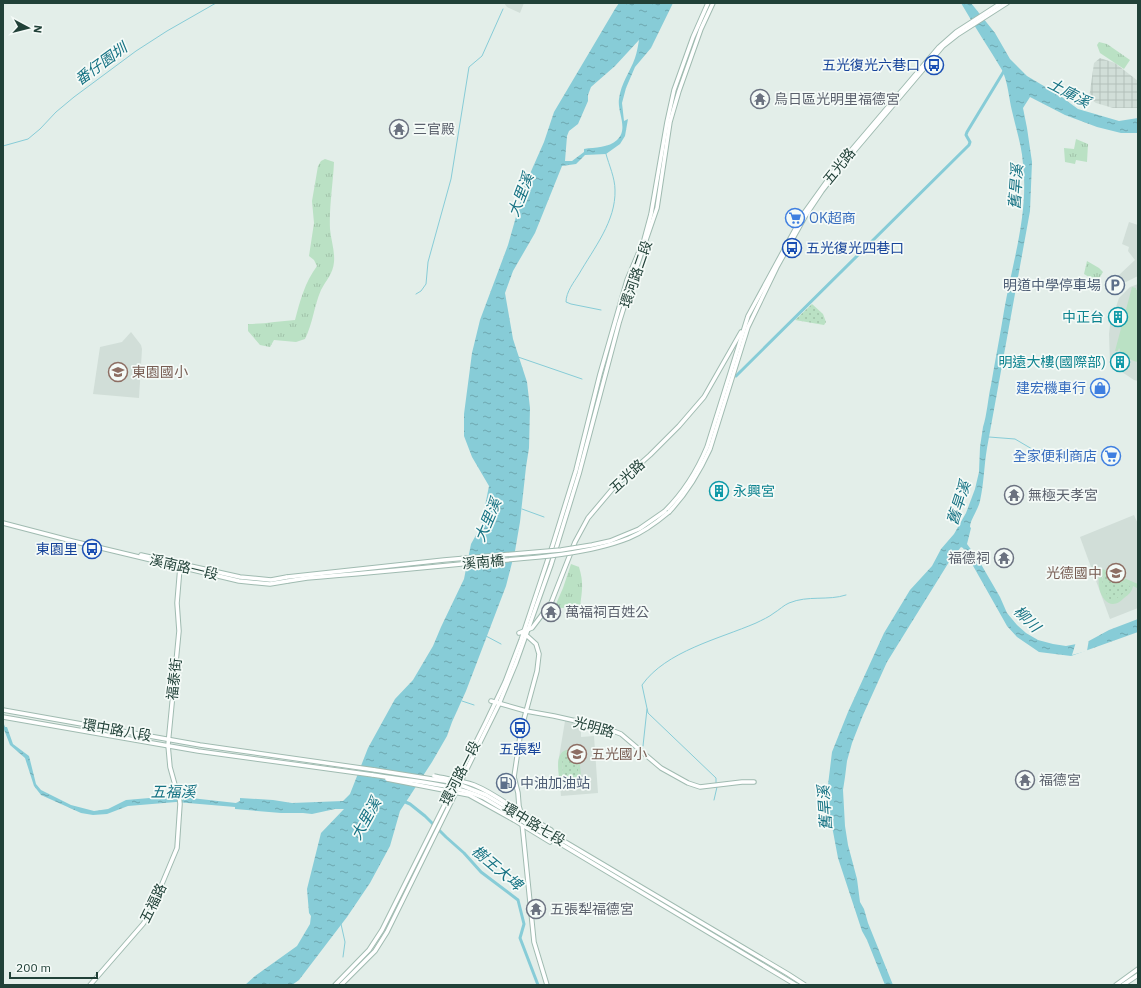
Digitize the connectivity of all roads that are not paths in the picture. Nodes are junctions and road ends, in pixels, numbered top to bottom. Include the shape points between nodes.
1 (708, 3) edge
2 (713, 3) edge
3 (1002, 3) edge
4 (1008, 3) edge
5 (989, 13) junction
6 (746, 326) junction
7 (667, 512) joint
8 (3, 523) edge
9 (555, 545) junction
10 (182, 566) junction
11 (288, 579) joint
12 (528, 631) junction
13 (519, 633) dead end
14 (525, 634) junction
15 (495, 703) junction
16 (3, 710) edge
17 (526, 711) junction
18 (3, 717) edge
19 (168, 739) junction
20 (168, 745) junction
21 (232, 749) joint
22 (232, 755) joint
23 (375, 770) junction
24 (373, 775) junction
25 (754, 782) dead end
26 (179, 794) joint
27 (522, 813) junction
28 (523, 826) junction
29 (551, 830) dead end
30 (550, 842) dead end
31 (1138, 969) edge
32 (1138, 975) edge
33 (90, 985) edge
34 (335, 985) edge
35 (341, 985) edge
36 (547, 985) edge
37 (796, 985) edge
38 (805, 985) edge
39 (1116, 985) edge
40 (1123, 985) edge

1 - 9 street, 環河路二段 via 674,90 651,214 617,313
2 - 9 street, 環河路二段 via 701,28 670,122 657,208 619,323 579,474
3 - 5 street
4 - 5 street
5 - 6 street, 五光路 via 939,46 824,183 804,213 767,280
6 - 7 street, 五光路 via 707,447 694,475
6 - 12 street, 五光路 via 702,401 680,426 611,490 588,518 575,542 551,603
7 - 11 street, 溪南橋, bridge via 639,530 592,545
8 - 10 street, 溪南路一段
9 - 12 street
9 - 14 street, 環河路一段
10 - 11 street, 溪南路一段 via 251,578
10 - 19 street, 福泰街 via 177,603 179,631 175,684
12 - 14 street
13 - 14 street
14 - 15 street, 環河路一段
14 - 17 street via 536,644 539,654
15 - 17 street, 光明路
15 - 34 street, 環河路一段 via 382,930 369,950
15 - 35 street, 環河路一段 via 387,932 366,961
16 - 19 street, 環中路八段
17 - 25 street, 光明路 via 603,727 621,734 661,768 700,787
17 - 27 street via 514,777
18 - 20 street, 環中路八段
19 - 20 street, 福泰街
19 - 21 street, 環中路八段
20 - 22 street, 環中路八段
20 - 26 street, 福泰街 via 170,767
21 - 23 street, 環中路七段
22 - 24 street, 環中路七段
23 - 27 street, bridge via 402,771 459,780 489,792
23 - 38 street, 環中路七段, bridge via 451,782 486,795
24 - 28 street, bridge via 469,795
24 - 37 street, 環中路七段, bridge via 450,787 484,798
26 - 33 street, 五福路 via 177,848 148,915
27 - 28 street
27 - 29 street
28 - 30 street
28 - 36 street via 534,942
31 - 39 street
32 - 40 street

